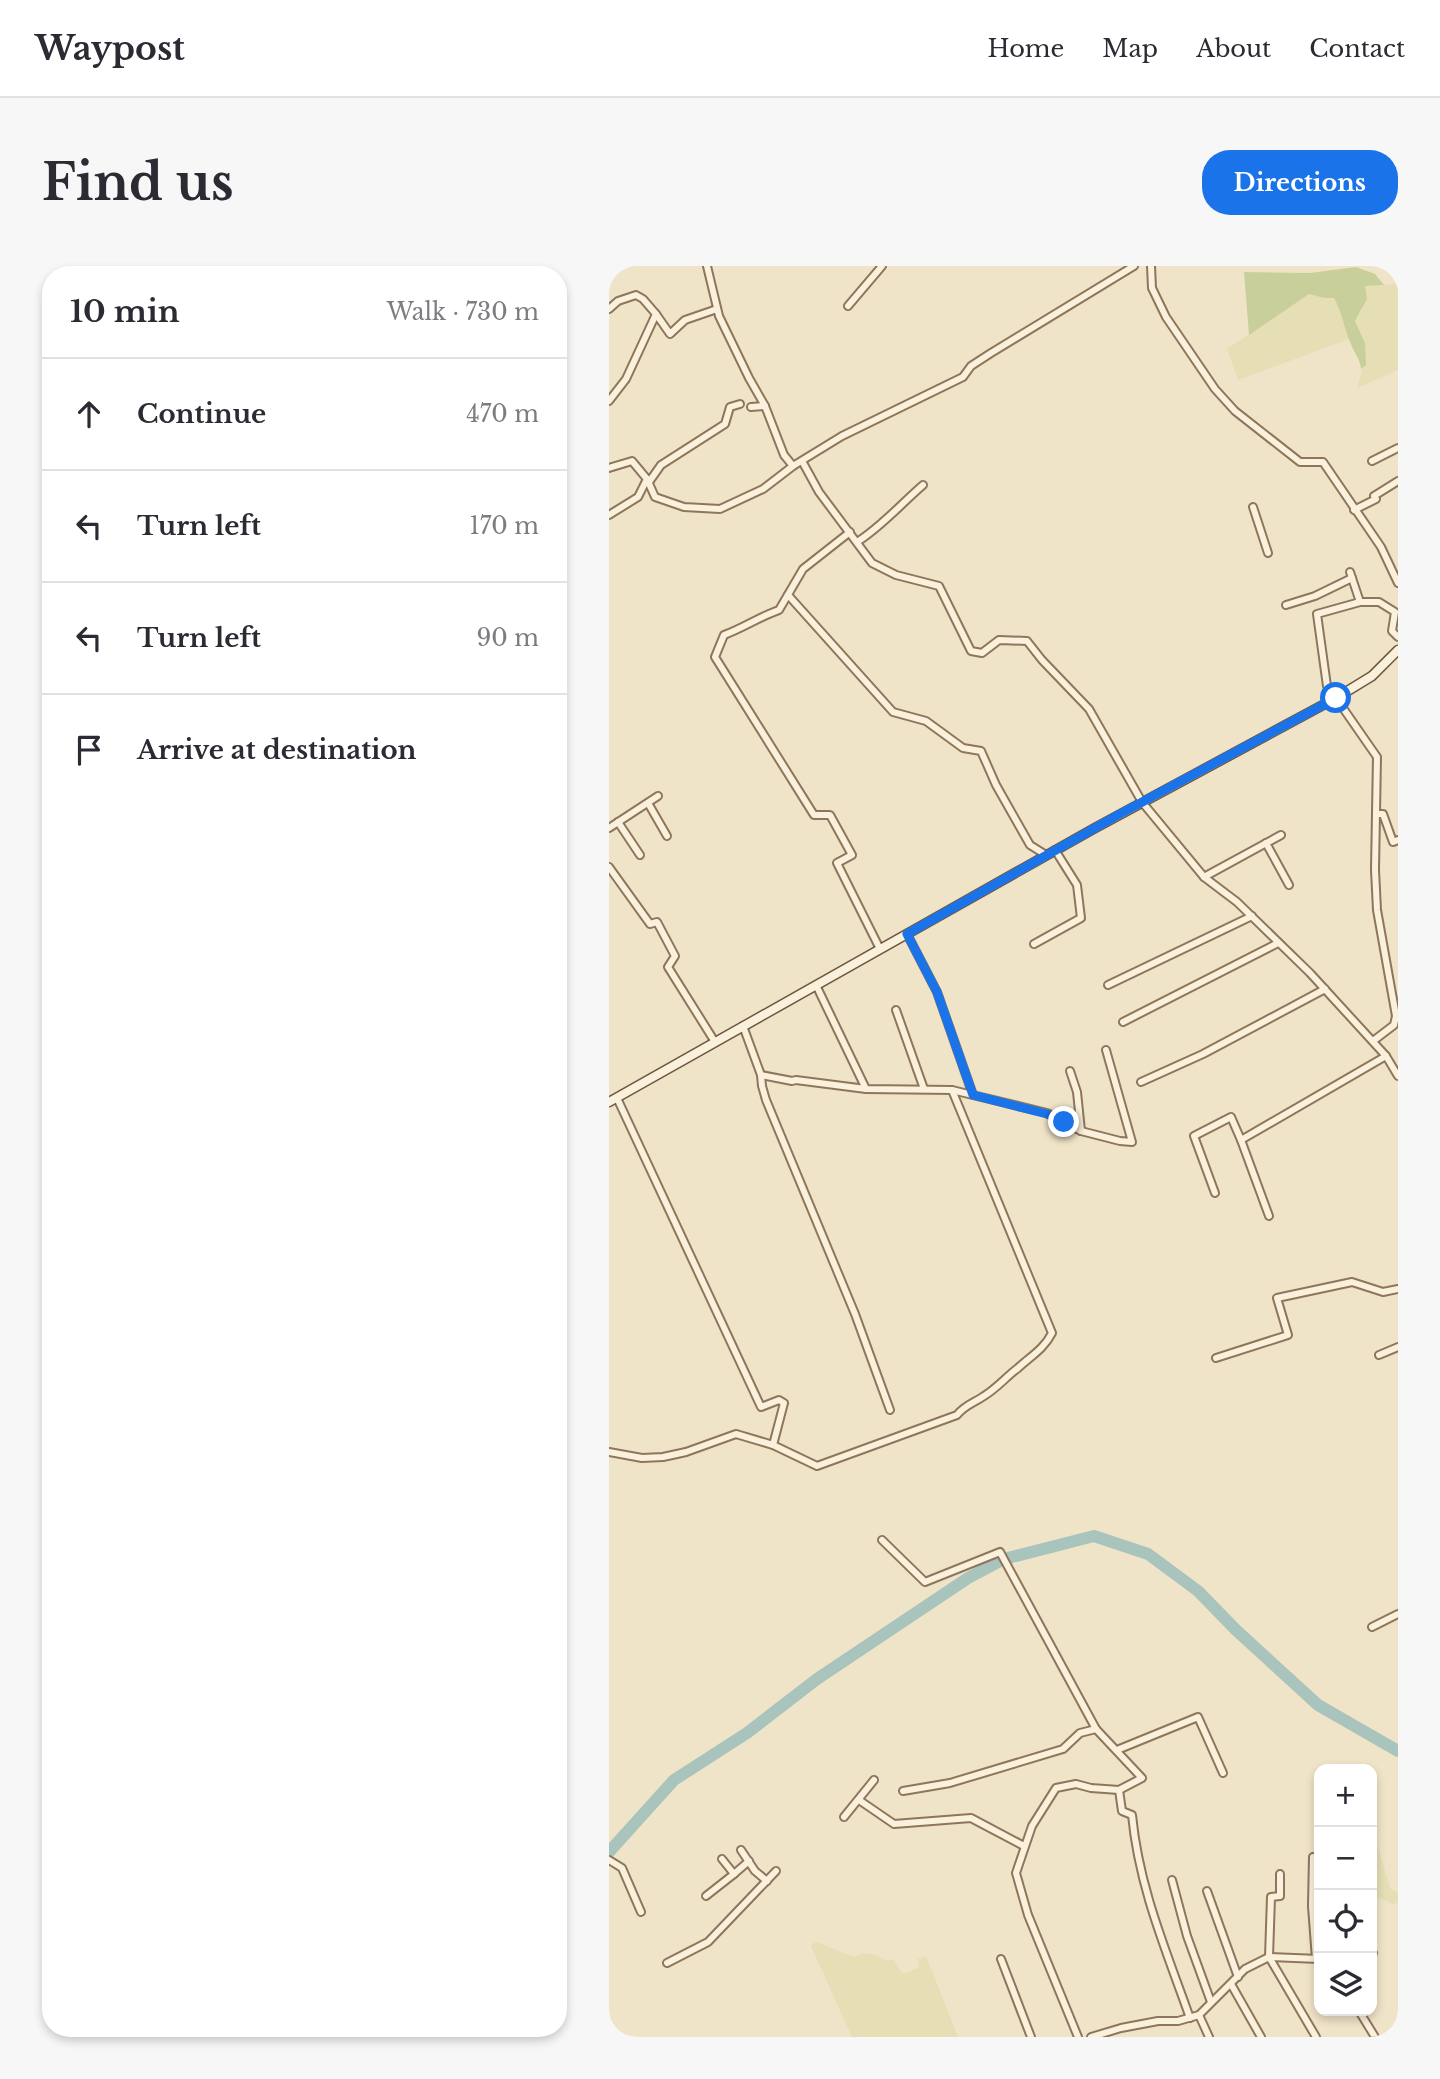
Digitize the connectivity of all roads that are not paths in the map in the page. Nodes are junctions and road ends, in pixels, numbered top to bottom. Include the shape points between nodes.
1 (707, 266) edge
2 (882, 266) edge
3 (1134, 266) edge
4 (1151, 266) edge
5 (848, 306) dead end
6 (609, 309) edge
7 (717, 309) junction
8 (656, 314) junction
9 (609, 401) edge
10 (740, 404) dead end
11 (751, 407) dead end
12 (765, 407) junction
13 (1398, 448) edge
14 (802, 461) junction
15 (1372, 461) dead end
16 (793, 466) junction
17 (609, 468) edge
18 (648, 480) junction
19 (1398, 481) edge
20 (923, 485) dead end
21 (1253, 507) dead end
22 (1354, 510) junction
23 (609, 515) edge
24 (850, 532) junction
25 (857, 542) junction
26 (1268, 553) dead end
27 (1398, 583) edge
28 (788, 595) junction
29 (1360, 602) junction
30 (1286, 605) dead end
31 (1398, 637) edge
32 (1398, 650) edge
33 (1335, 699) junction
34 (658, 796) dead end
35 (1142, 802) junction
36 (648, 803) junction
37 (1376, 814) junction
38 (618, 822) junction
39 (609, 828) edge
40 (1281, 835) dead end
41 (667, 836) dead end
42 (1398, 840) edge
43 (1266, 843) junction
44 (1055, 850) junction
45 (640, 855) dead end
46 (1046, 855) junction
47 (609, 867) edge
48 (1203, 877) junction
49 (1289, 885) dead end
50 (1252, 916) junction
51 (907, 934) junction
52 (1278, 943) junction
53 (1034, 944) dead end
54 (880, 949) junction
55 (816, 985) junction
56 (1108, 985) dead end
57 (1325, 989) junction
58 (1397, 1006) edge
59 (896, 1010) dead end
60 (1122, 1022) dead end
61 (743, 1026) junction
62 (1373, 1041) junction
63 (715, 1042) junction
64 (1106, 1050) dead end
65 (1386, 1056) junction
66 (1070, 1071) dead end
67 (761, 1076) junction
68 (1398, 1076) edge
69 (1141, 1082) dead end
70 (866, 1088) junction
71 (924, 1090) junction
72 (952, 1090) junction
73 (973, 1095) junction
74 (613, 1100) edge
75 (1081, 1131) junction
76 (1241, 1140) junction
77 (1215, 1193) dead end
78 (1269, 1216) dead end
79 (1398, 1289) edge
80 (1398, 1347) edge
81 (1379, 1355) dead end
82 (1216, 1358) dead end
83 (890, 1410) dead end
84 (773, 1445) junction
85 (609, 1452) edge
86 (882, 1540) dead end
87 (1398, 1614) edge
88 (1372, 1627) dead end
89 (1096, 1728) junction
90 (1117, 1750) junction
91 (1223, 1773) dead end
92 (874, 1780) dead end
93 (1119, 1790) junction
94 (903, 1791) dead end
95 (859, 1800) junction
96 (844, 1817) dead end
97 (1024, 1846) junction
98 (741, 1850) dead end
99 (1313, 1857) dead end
100 (722, 1858) dead end
101 (748, 1861) junction
102 (612, 1862) edge
103 (776, 1871) dead end
104 (734, 1874) junction
105 (1280, 1874) dead end
106 (1172, 1880) dead end
107 (767, 1881) junction
108 (1207, 1891) dead end
109 (706, 1896) dead end
110 (641, 1912) dead end
111 (1317, 1953) edge
112 (1269, 1957) junction
113 (1001, 1959) dead end
114 (1314, 1959) edge
115 (667, 1963) dead end
116 (1238, 1977) junction
117 (1231, 1984) junction
118 (1211, 2001) junction
119 (1199, 2015) junction
120 (1362, 2016) edge
121 (1190, 2018) junction
122 (1121, 2028) junction
123 (1031, 2037) edge
124 (1077, 2037) edge
125 (1091, 2037) edge
126 (1125, 2037) edge
127 (1209, 2037) edge
128 (1261, 2037) edge
129 (1317, 2037) edge
130 (1375, 2037) edge

1 - 7 street
2 - 5 street
3 - 14 street via 991,353 963,377 842,436
4 - 22 street via 1152,288 1166,317 1215,389 1300,462 1323,462
6 - 8 street via 636,295
7 - 8 street via 685,320 670,334
7 - 12 street
8 - 9 street via 626,379
10 - 18 street via 730,407 725,424 661,465
11 - 12 street
12 - 16 street
13 - 15 street
14 - 16 street
14 - 24 street
16 - 18 street via 763,489 720,509 684,507 655,497
17 - 18 street via 632,461
18 - 23 street via 638,497
19 - 22 street
20 - 25 street via 873,533
21 - 26 street
22 - 27 street via 1381,547
24 - 25 street
24 - 28 street via 803,569
25 - 35 street via 872,563 896,575 939,586 971,651 982,653 999,640 1027,641 1089,709
28 - 46 street via 893,712 926,721 963,748 981,751 1030,845
28 - 54 street via 779,610 724,635 715,657 814,815 829,815 852,855 837,863
29 - 30 street via 1351,575 1315,596
29 - 31 street via 1379,602 1395,612 1392,631
29 - 33 street via 1317,614 1328,686
32 - 33 main road via 1372,676
33 - 35 main road
33 - 37 street via 1377,757
34 - 36 street
35 - 44 main road
35 - 48 street
36 - 38 street
36 - 41 street
37 - 42 street via 1383,814 1393,842
37 - 58 street via 1377,909
38 - 39 street
38 - 45 street
40 - 43 street
43 - 48 street
43 - 49 street
44 - 46 main road
44 - 53 street via 1077,885 1081,918
46 - 51 main road
47 - 63 street via 649,924 657,922 675,956 669,967
48 - 50 street
50 - 52 street
50 - 56 street
51 - 54 main road
51 - 73 street via 937,992
52 - 57 street
52 - 60 street
54 - 55 main road
55 - 61 main road
55 - 70 street
57 - 62 street
57 - 69 street
58 - 62 street via 1394,1025
59 - 71 street
61 - 63 main road
61 - 67 street
62 - 65 street
63 - 74 main road
64 - 75 street via 1132,1142
65 - 68 street
65 - 76 street
66 - 75 street
67 - 70 street
67 - 83 street via 766,1100
70 - 71 street
71 - 72 street
72 - 73 street
72 - 84 street via 1052,1333 1046,1345 957,1415 817,1466
73 - 75 street via 1047,1114
74 - 84 street via 761,1407 779,1400 784,1403
76 - 77 street via 1231,1117 1194,1136
76 - 78 street
79 - 82 street via 1383,1292 1352,1282 1277,1298 1288,1335
80 - 81 street
84 - 85 street via 736,1434 663,1457
86 - 89 street via 925,1582 1000,1552
87 - 88 street
89 - 90 street
89 - 94 street via 1080,1733 1063,1749 950,1783
90 - 91 street via 1198,1717
90 - 93 street via 1142,1778
92 - 95 street
93 - 97 street via 1076,1784 1056,1788
93 - 121 street via 1122,1811 1132,1815 1145,1892
95 - 96 street
95 - 97 street via 894,1824 971,1818
97 - 124 street via 1016,1873 1021,1894
98 - 101 street
99 - 111 street
100 - 104 street
101 - 104 street
101 - 107 street
102 - 110 street via 622,1868
103 - 107 street
104 - 109 street
105 - 112 street via 1280,1896 1272,1897
106 - 118 street
107 - 115 street via 708,1942
108 - 116 street
112 - 114 street
112 - 116 street
112 - 129 street
113 - 123 street
116 - 117 street
117 - 118 street
117 - 128 street
118 - 119 street
119 - 121 street
119 - 127 street
120 - 130 street
121 - 122 street
122 - 125 street
122 - 126 street

